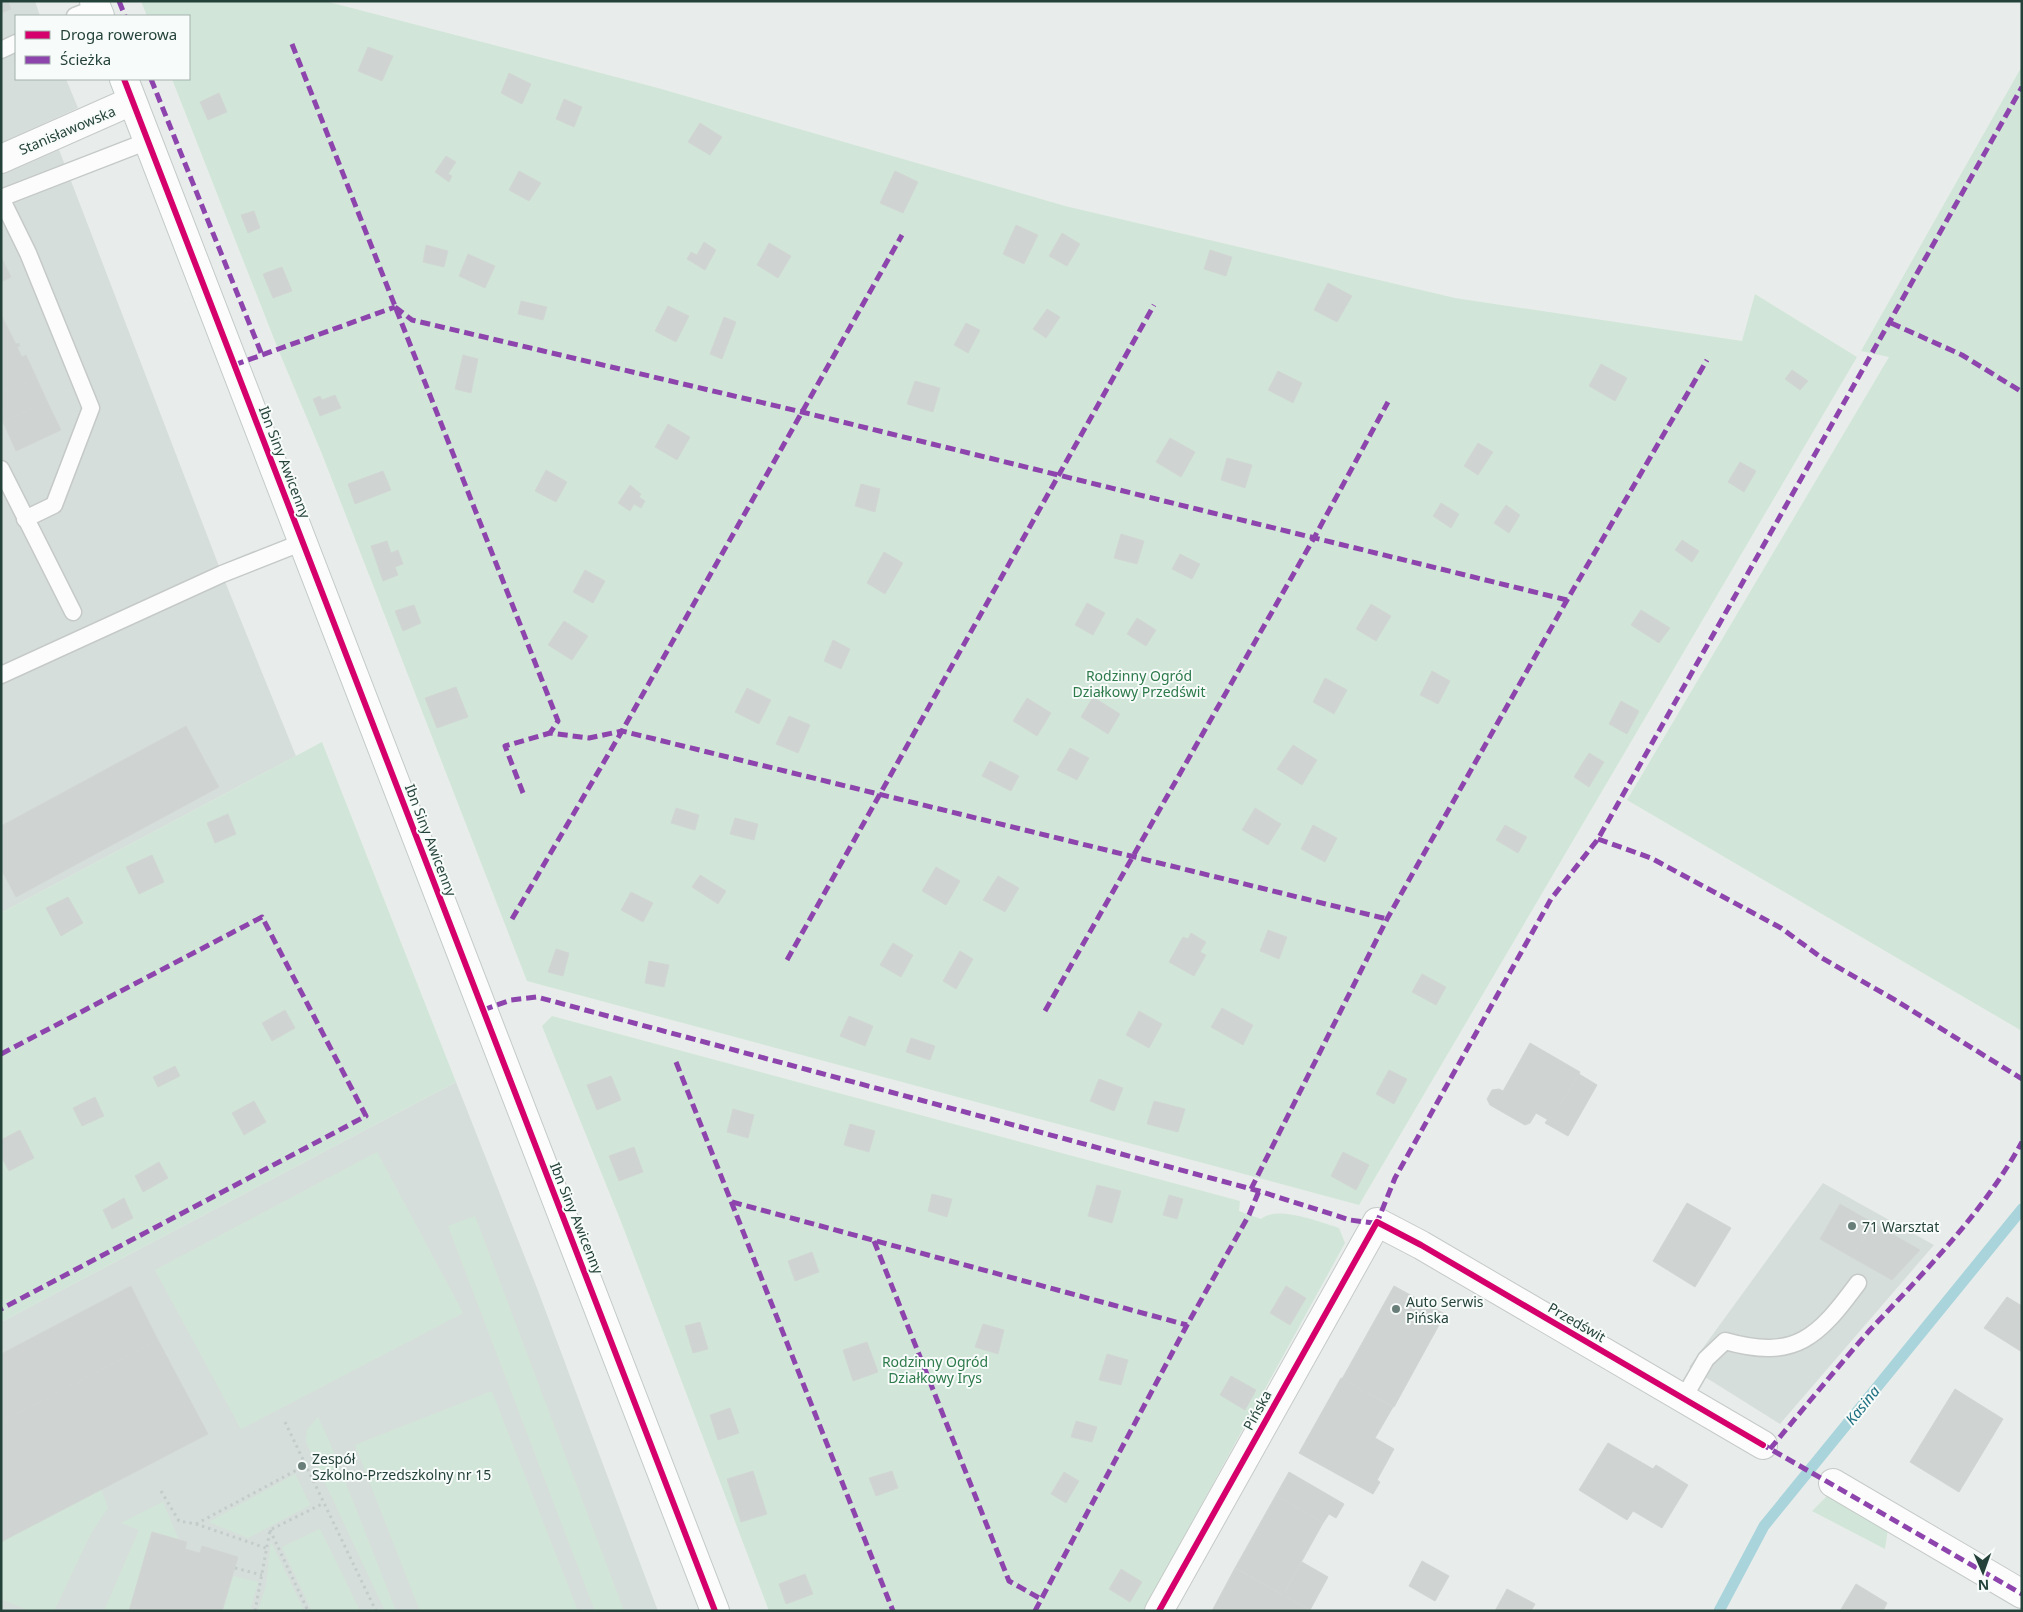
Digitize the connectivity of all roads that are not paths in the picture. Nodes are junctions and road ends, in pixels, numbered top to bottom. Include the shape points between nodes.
1 (15, 43) edge
2 (1, 50) edge
3 (128, 90) edge
4 (148, 141) junction
5 (1, 159) edge
6 (1, 470) edge
7 (25, 519) junction
8 (303, 542) junction
9 (73, 612) dead end
10 (1, 675) edge
11 (1377, 1222) joint
12 (1858, 1283) dead end
13 (1683, 1399) junction
14 (1763, 1445) dead end
15 (1833, 1484) dead end
16 (2022, 1594) edge
17 (715, 1611) edge
18 (1159, 1611) edge

1 - 2 lane
3 - 4 street, Ibn Siny Awicenny
3 - 5 street, Stanisławowska
4 - 7 lane via 1,198 28,253 91,408 54,505
4 - 8 street, Ibn Siny Awicenny
6 - 7 lane
7 - 9 lane
8 - 10 lane via 222,574
8 - 17 street, Ibn Siny Awicenny
11 - 13 street, Przedświt
11 - 18 street, Pińska
12 - 13 lane via 1834,1317 1800,1342 1776,1349 1750,1348 1725,1342 1706,1359
13 - 14 street, Przedświt
15 - 16 street

